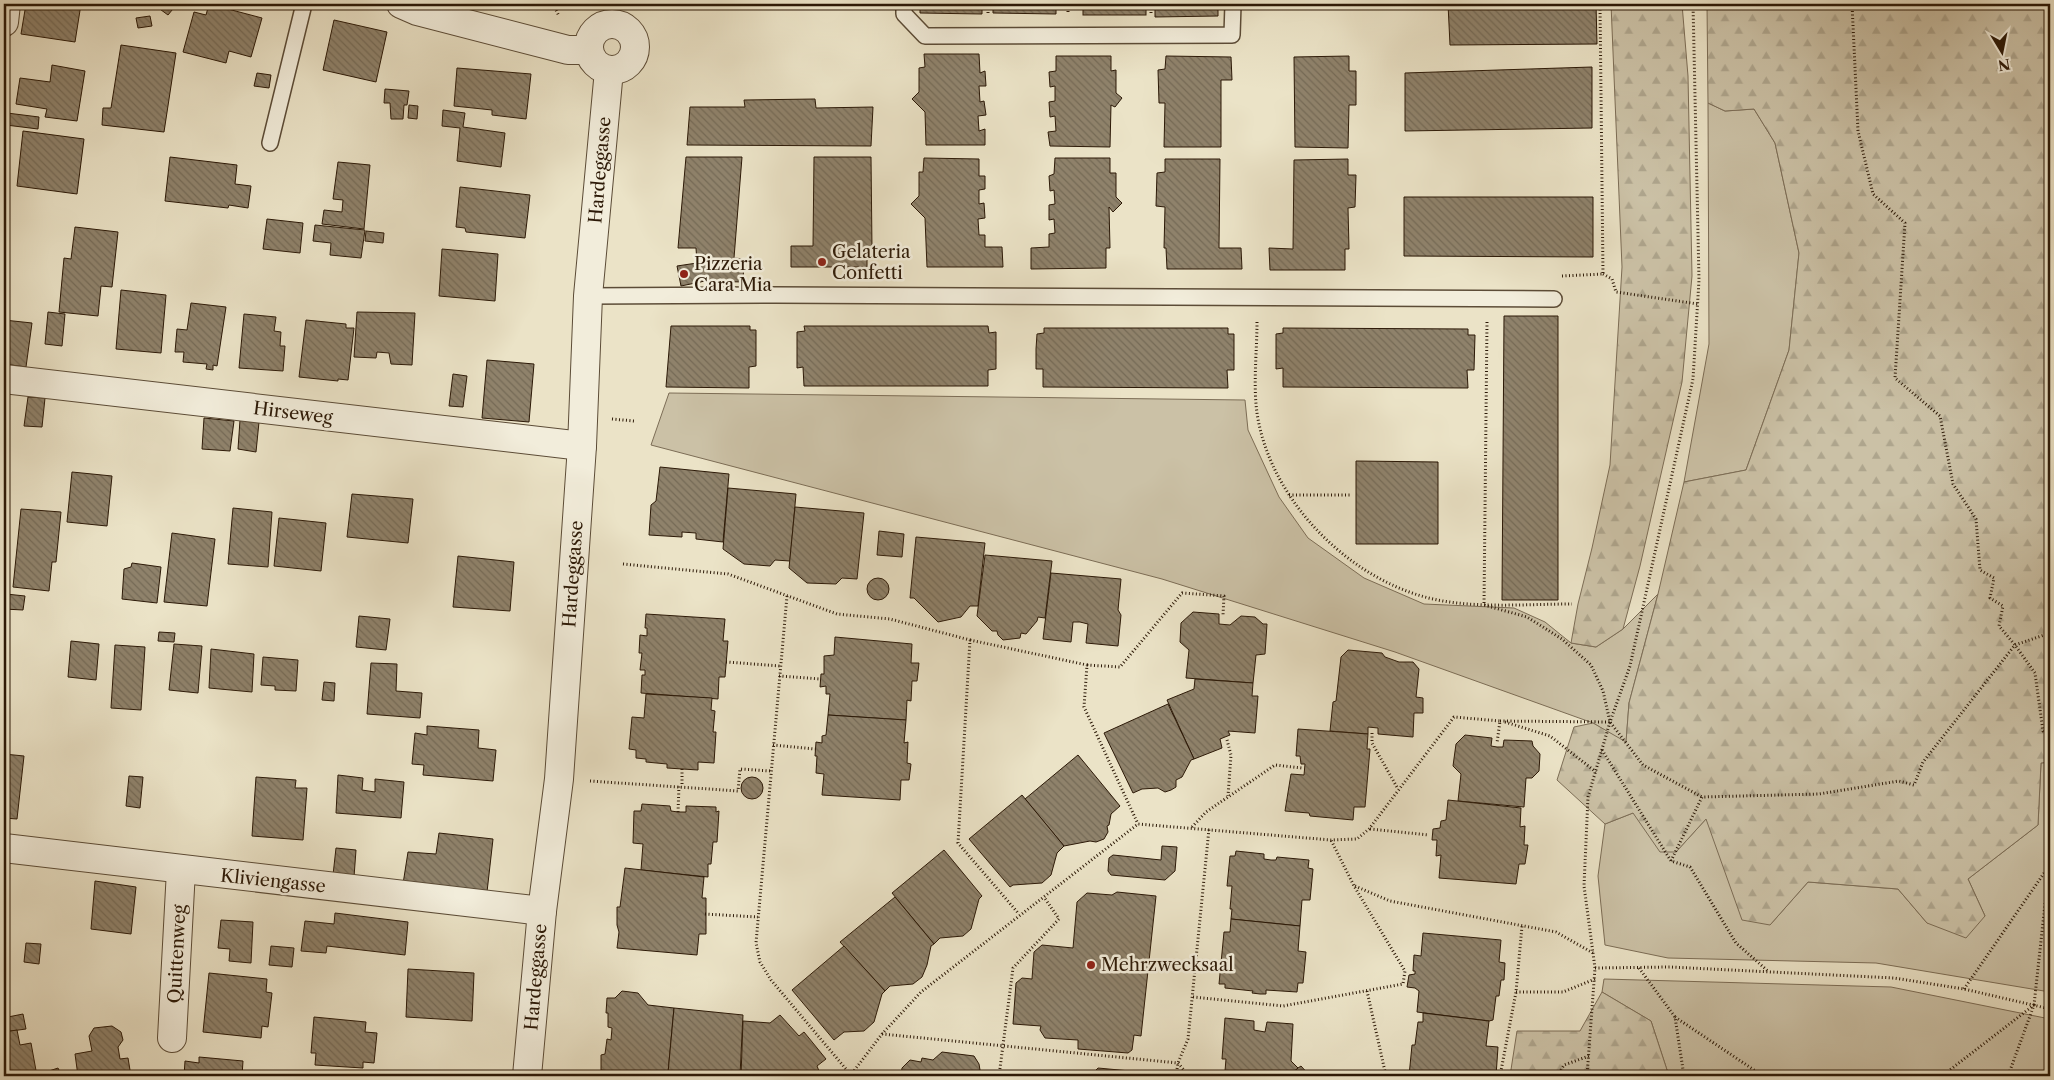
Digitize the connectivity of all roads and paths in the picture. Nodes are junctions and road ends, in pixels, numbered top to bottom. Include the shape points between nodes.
1 (6, 4) edge
2 (304, 4) edge
3 (401, 4) edge
4 (904, 4) edge
5 (1232, 4) edge
6 (1600, 4) edge
7 (1693, 4) edge
8 (1852, 4) edge
9 (614, 14) edge
10 (4, 22) edge
11 (588, 50) junction
12 (609, 70) junction
13 (270, 143) dead end
14 (1603, 274) junction
15 (588, 296) junction
16 (1258, 299) junction
17 (1488, 299) junction
18 (1554, 299) joint
19 (1698, 304) junction
20 (4, 379) edge
21 (582, 446) junction
22 (1288, 495) junction
23 (1350, 495) dead end
24 (623, 564) dead end
25 (786, 596) junction
26 (1484, 604) junction
27 (1572, 604) dead end
28 (1223, 615) dead end
29 (2050, 634) edge
30 (970, 640) junction
31 (2015, 645) junction
32 (726, 662) dead end
33 (1087, 665) junction
34 (780, 666) junction
35 (779, 676) junction
36 (820, 679) dead end
37 (1501, 721) junction
38 (1610, 722) junction
39 (1372, 733) dead end
40 (2050, 735) edge
41 (1227, 740) dead end
42 (1497, 743) dead end
43 (773, 745) junction
44 (816, 749) dead end
45 (1602, 750) junction
46 (1302, 768) dead end
47 (682, 769) dead end
48 (771, 771) junction
49 (1596, 772) junction
50 (559, 779) junction
51 (680, 786) junction
52 (1398, 790) junction
53 (1228, 797) junction
54 (1702, 797) junction
55 (678, 812) dead end
56 (1138, 824) junction
57 (1192, 827) junction
58 (1209, 829) junction
59 (1369, 829) junction
60 (1429, 835) dead end
61 (1331, 840) junction
62 (4, 848) edge
63 (2050, 858) edge
64 (1672, 861) junction
65 (2049, 866) edge
66 (181, 870) junction
67 (1354, 886) junction
68 (1044, 896) junction
69 (542, 911) junction
70 (705, 914) dead end
71 (1019, 914) junction
72 (758, 917) junction
73 (1522, 926) junction
74 (1593, 953) junction
75 (1639, 967) junction
76 (1595, 968) junction
77 (1769, 972) junction
78 (1595, 979) junction
79 (1964, 989) junction
80 (1367, 991) junction
81 (1516, 992) junction
82 (1193, 997) junction
83 (2034, 1005) junction
84 (2050, 1009) edge
85 (1675, 1017) junction
86 (882, 1034) junction
87 (172, 1038) dead end
88 (1003, 1046) junction
89 (1589, 1056) junction
90 (1178, 1063) junction
91 (527, 1076) edge
92 (850, 1076) edge
93 (999, 1076) edge
94 (1176, 1076) edge
95 (1189, 1076) edge
96 (1386, 1076) edge
97 (1500, 1076) edge
98 (1558, 1076) edge
99 (1587, 1076) edge
100 (1684, 1076) edge
101 (1763, 1076) edge
102 (1942, 1076) edge
103 (2008, 1076) edge

1 - 10 street
2 - 13 lane
3 - 11 street via 417,12 568,50
4 - 5 lane via 904,14 924,36 1232,35
6 - 14 path
7 - 19 path
8 - 31 path via 1858,131 1873,194 1905,223 1896,378 1940,416 1953,484 1976,519 1980,570 1994,578 1990,598 2003,606 1998,626
9 - 11 street via 606,25 592,34
9 - 12 street via 629,31 635,46 634,54 625,67
11 - 12 street via 595,64
12 - 15 street, Hardeggasse
14 - 18 path via 1554,276
14 - 19 path via 1612,279 1616,292
15 - 16 lane via 776,294
15 - 21 street, Hardeggasse
16 - 17 lane
16 - 22 path via 1257,413 1267,450
17 - 18 lane
17 - 26 path
19 - 38 path via 1693,379 1630,666
20 - 21 street, Hirseweg
21 - 50 street, Hardeggasse
22 - 23 path
22 - 26 path via 1329,543 1369,574 1405,590 1442,601
24 - 25 path via 728,574
25 - 30 path via 837,614 890,619
25 - 34 path
26 - 27 path
26 - 38 path via 1527,617 1562,639 1591,665 1603,691
28 - 33 path via 1224,596 1182,593 1120,667
29 - 31 path
30 - 33 path
30 - 71 path via 958,843
31 - 40 path via 2035,673 2043,731
31 - 54 path via 1923,762 1914,785 1899,781 1820,794
32 - 34 path
33 - 56 path via 1084,707
34 - 35 path
35 - 36 path
35 - 43 path
37 - 38 path
37 - 42 path
37 - 49 path via 1550,736
37 - 52 path via 1454,717
38 - 45 path
38 - 54 path via 1643,765
39 - 52 path via 1372,743
41 - 53 path via 1231,755
43 - 44 path
43 - 48 path
45 - 49 path
45 - 64 path
46 - 53 path via 1274,765
47 - 51 path
48 - 51 path via 740,769 738,791
48 - 72 path
49 - 74 path via 1588,797 1584,886
50 - 51 path
50 - 69 street, Hardeggasse
51 - 55 path
52 - 59 path
53 - 57 path via 1206,812
54 - 64 path
56 - 57 path
56 - 68 path
57 - 58 path
58 - 61 path
58 - 82 path
59 - 60 path
59 - 61 path via 1357,839
61 - 67 path
62 - 66 street, Kliviengasse
63 - 65 path
64 - 77 path via 1690,866 1736,943
65 - 79 path
65 - 83 path
66 - 69 street, Kliviengasse
66 - 87 street, Quittenweg
67 - 73 path via 1390,901
67 - 80 path via 1405,971 1403,984
68 - 71 path
68 - 88 path via 1060,919 1013,968
69 - 91 street, Hardeggasse
70 - 72 path
71 - 86 path via 921,992
72 - 92 path via 756,943 760,962 771,980
73 - 74 path via 1556,932
73 - 81 path
74 - 76 path
75 - 76 path
75 - 77 path
75 - 85 path
76 - 78 path
77 - 79 path via 1894,978
78 - 81 path via 1563,992
78 - 89 path
79 - 83 path
80 - 82 path via 1283,1006
80 - 96 path
81 - 97 path
82 - 90 path via 1188,1039
83 - 84 path
83 - 102 path
83 - 103 path
85 - 100 path
85 - 101 path
86 - 88 path
86 - 92 path
88 - 90 path
88 - 93 path
89 - 98 path via 1564,1065
89 - 99 path
90 - 94 path
90 - 95 path

